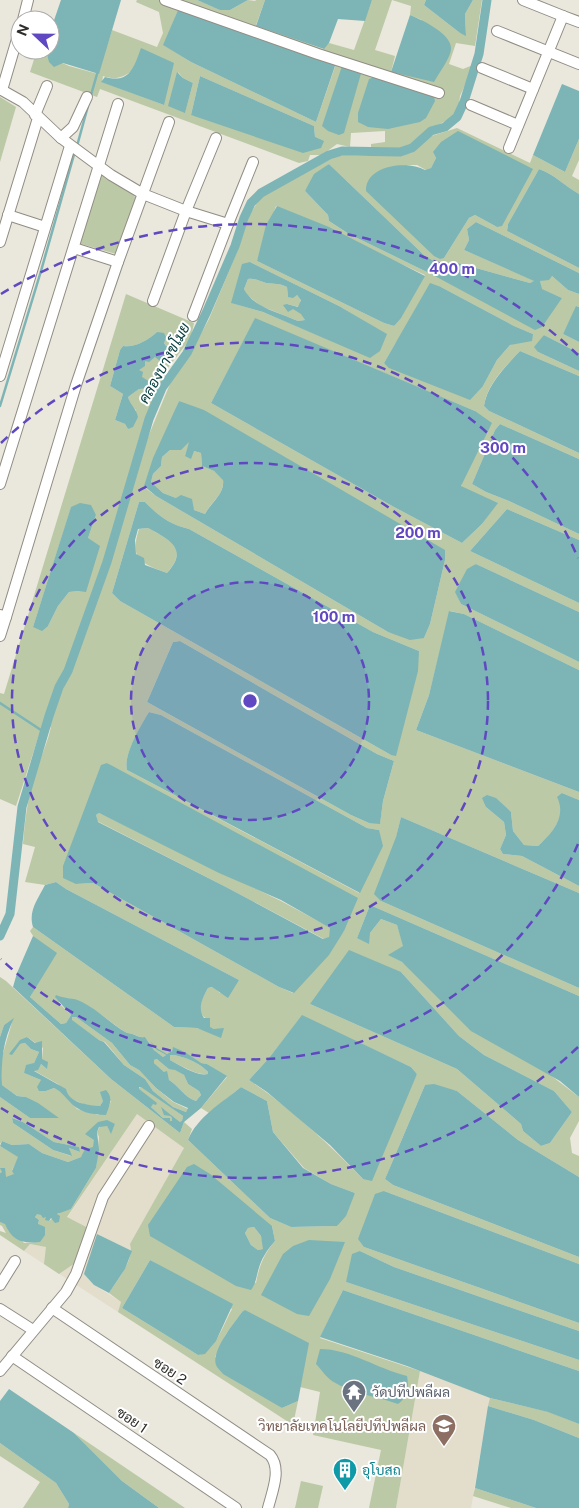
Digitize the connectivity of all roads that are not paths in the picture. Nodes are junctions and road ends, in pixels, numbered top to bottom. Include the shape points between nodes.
1 (165, 0) edge
2 (523, 0) edge
3 (563, 16) junction
4 (579, 22) edge
5 (497, 31) dead end
6 (548, 53) junction
7 (10, 60) edge
8 (579, 64) edge
9 (482, 68) dead end
10 (47, 86) dead end
11 (1, 89) edge
12 (533, 89) junction
13 (438, 93) dead end
14 (87, 97) dead end
15 (118, 104) dead end
16 (471, 105) dead end
17 (36, 116) junction
18 (169, 122) dead end
19 (518, 125) junction
20 (61, 138) junction
21 (216, 138) dead end
22 (74, 148) junction
23 (509, 148) dead end
24 (253, 162) dead end
25 (100, 166) junction
26 (143, 194) junction
27 (186, 211) junction
28 (8, 214) junction
29 (228, 224) junction
30 (45, 227) junction
31 (0, 242) edge
32 (74, 248) junction
33 (118, 262) junction
34 (153, 301) dead end
35 (194, 316) dead end
36 (0, 376) edge
37 (0, 484) edge
38 (3, 616) edge
39 (0, 636) edge
40 (149, 1126) dead end
41 (15, 1261) dead end
42 (0, 1284) edge
43 (52, 1308) junction
44 (0, 1309) edge
45 (34, 1330) junction
46 (12, 1356) junction
47 (0, 1370) edge
48 (236, 1508) edge
49 (268, 1508) edge

1 - 13 street
2 - 3 street
3 - 4 street
3 - 6 street
5 - 6 street
6 - 8 street
6 - 12 street
7 - 11 street
9 - 12 street
10 - 17 street
11 - 17 street via 23,102
12 - 19 street
14 - 20 street via 73,127
15 - 25 street
16 - 19 street
17 - 20 street
17 - 28 street
18 - 26 street
19 - 23 street
20 - 22 street
21 - 27 street
22 - 25 street
22 - 30 street
24 - 29 street
25 - 26 street
25 - 32 street
26 - 27 street
26 - 33 street
27 - 29 street
27 - 34 street
28 - 30 street
28 - 31 street
29 - 35 street
30 - 36 street
32 - 33 street
32 - 37 street
33 - 38 street
38 - 39 street
40 - 43 street via 103,1197 76,1274
41 - 42 street
43 - 45 street
43 - 49 street, ซอย 2 via 272,1457 276,1470
44 - 45 street
45 - 46 street
46 - 47 street
46 - 48 street, ซอย 1

